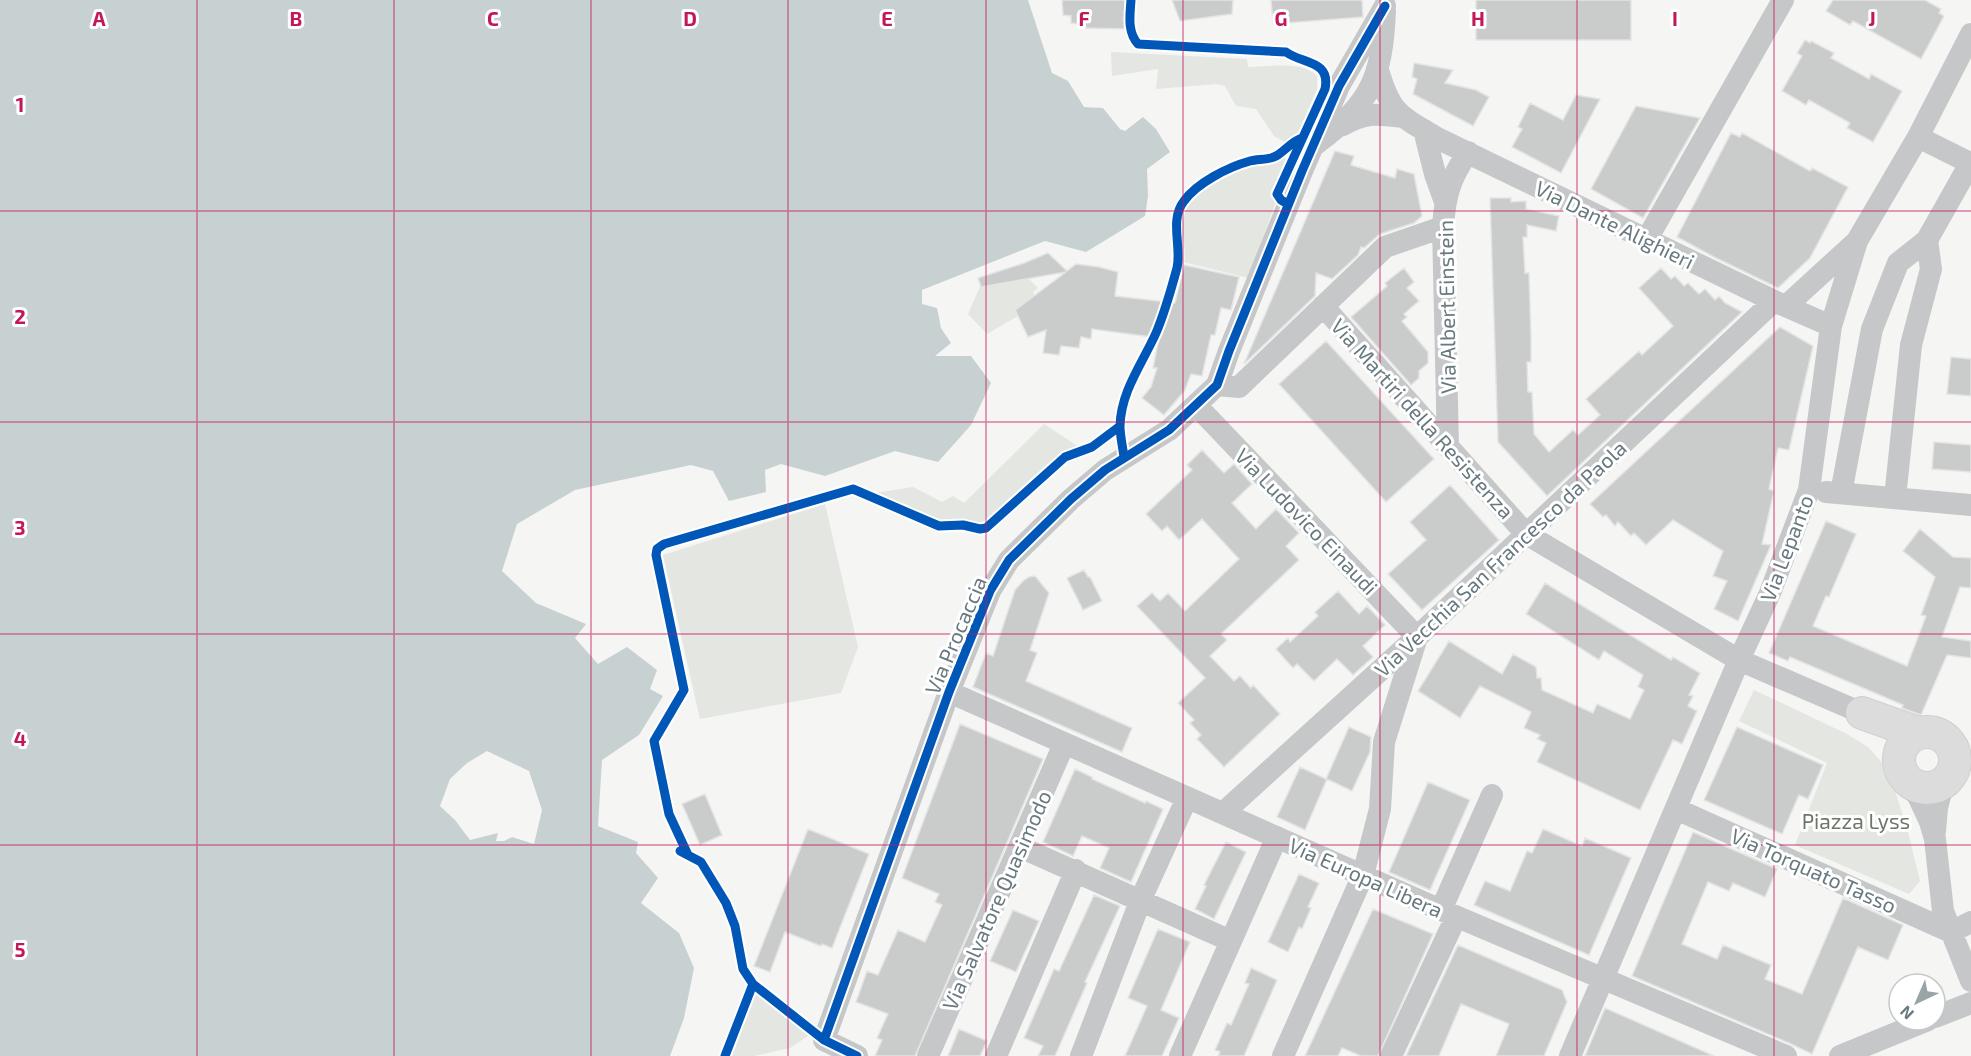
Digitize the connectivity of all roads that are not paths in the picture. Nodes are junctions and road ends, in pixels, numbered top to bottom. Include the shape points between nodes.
1 (1783, 0) edge
2 (1385, 3) edge
3 (1971, 34) edge
4 (1350, 68) junction
5 (1378, 103) junction
6 (1334, 119) junction
7 (1424, 130) junction
8 (1918, 137) junction
9 (1468, 152) junction
10 (1971, 162) edge
11 (1444, 202) junction
12 (1443, 227) junction
13 (1647, 239) junction
14 (1927, 240) junction
15 (1857, 241) junction
16 (1780, 303) junction
17 (1323, 306) junction
18 (1831, 326) junction
19 (1217, 385) junction
20 (1196, 405) junction
21 (1448, 447) junction
22 (1809, 490) junction
23 (1841, 493) junction
24 (1895, 498) junction
25 (1971, 505) edge
26 (1526, 534) junction
27 (1418, 636) junction
28 (1739, 660) junction
29 (949, 692) junction
30 (1862, 713) joint
31 (1064, 744) junction
32 (1939, 757) edge
33 (1492, 795) dead end
34 (1187, 798) junction
35 (1676, 809) junction
36 (1223, 813) junction
37 (1277, 837) junction
38 (1935, 839) junction
39 (1020, 847) junction
40 (1076, 870) junction
41 (1363, 874) junction
42 (1141, 899) junction
43 (1449, 913) junction
44 (1961, 927) edge
45 (1231, 941) junction
46 (1604, 979) junction
47 (1971, 981) edge
48 (1971, 1002) edge
49 (1947, 1012) edge
50 (1899, 1032) edge
51 (857, 1056) edge
52 (928, 1056) edge
53 (996, 1056) edge
54 (1081, 1056) edge
55 (1180, 1056) edge
56 (1283, 1056) edge
57 (1391, 1056) edge
58 (1570, 1056) edge
59 (1786, 1056) edge
60 (1840, 1056) edge

1 - 13 street
2 - 4 street, Via Procaccia
2 - 5 street, Via Procaccia
3 - 8 street, Via Lepanto
4 - 5 street via 1352,80
4 - 6 street, Via Procaccia via 1339,86
5 - 6 street, Via Procaccia
5 - 7 street, Via Dante Alighieri
6 - 19 street, Via Procaccia via 1313,146
7 - 9 street, Via Dante Alighieri
7 - 11 street
8 - 10 street
8 - 15 street, Via Lepanto
9 - 11 street via 1454,174
9 - 13 street, Via Dante Alighieri
10 - 14 street
11 - 12 street, Via Albert Einstein
12 - 17 street via 1385,247
12 - 21 street, Via Albert Einstein
13 - 16 street, Via Dante Alighieri
14 - 23 street via 1898,263 1872,329
14 - 24 street via 1931,269 1911,345
15 - 16 street, Via Vecchia San Francesco da Paola
15 - 18 street, Via Lepanto
16 - 18 street, Via Dante Alighieri
16 - 26 street, Via Vecchia San Francesco da Paola
17 - 19 street via 1239,387
17 - 21 street, Via Martiri della Resistenza
18 - 22 street, Via Lepanto
19 - 20 street, Via Procaccia
20 - 27 street, Via Ludovico Einaudi
20 - 29 street, Via Procaccia via 1169,430 1105,470 1009,560 990,591
21 - 26 street, Via Martiri della Resistenza
22 - 23 street
22 - 28 street, Via Lepanto via 1770,593
23 - 24 street
24 - 25 street
26 - 27 street, Via Vecchia San Francesco da Paola
26 - 28 street, Via Martiri della Resistenza
27 - 36 street, Via Vecchia San Francesco da Paola
27 - 41 street via 1384,742 1380,809
28 - 30 street, Via Martiri della Resistenza
28 - 35 street, Via Lepanto
29 - 31 street, Via Europa Libera
29 - 51 street, Via Procaccia via 824,1040
30 - 32 street
31 - 34 street, Via Europa Libera
31 - 39 street, Via Salvatore Quasimodo
32 - 38 street
32 - 38 street via 1926,814
33 - 43 street
34 - 36 street, Via Europa Libera
34 - 42 street
35 - 44 street, Via Torquato Tasso
35 - 46 street, Via Lepanto
36 - 37 street, Via Europa Libera
37 - 41 street, Via Europa Libera
37 - 45 street
38 - 44 street via 1943,911
39 - 40 street
39 - 52 street, Via Salvatore Quasimodo
40 - 42 street
40 - 53 street
41 - 43 street, Via Europa Libera
41 - 56 street
42 - 45 street
42 - 54 street
43 - 46 street, Via Europa Libera
43 - 57 street
44 - 47 street
45 - 55 street
46 - 58 street, Via Lepanto
46 - 59 street, Via Europa Libera
48 - 49 street
50 - 60 street

